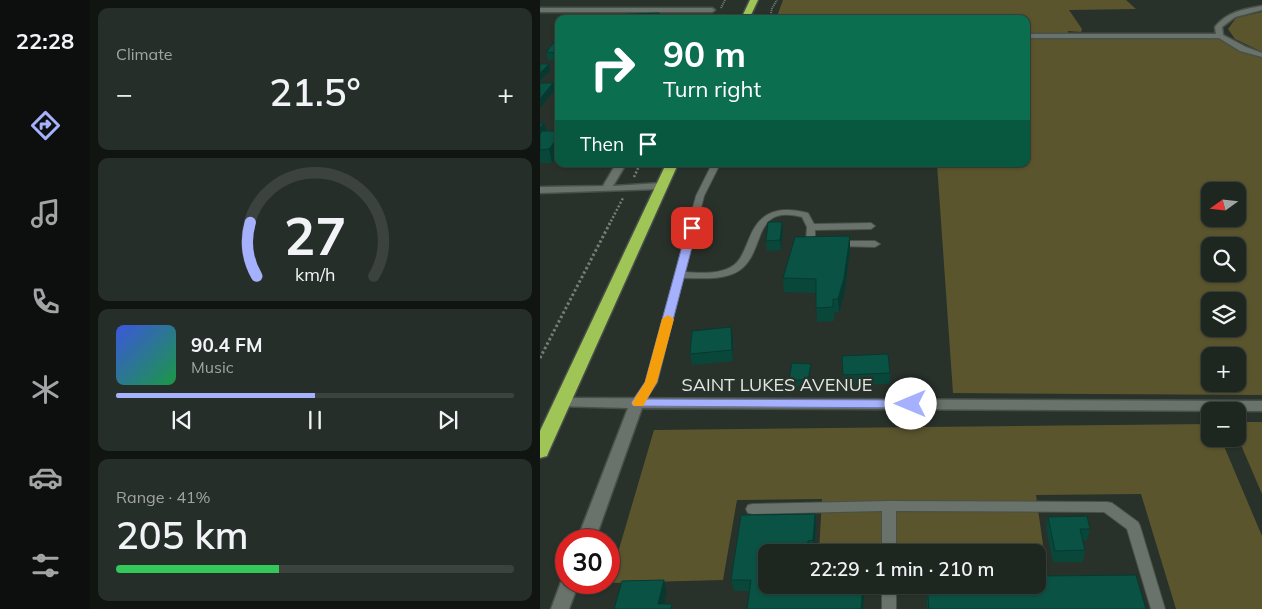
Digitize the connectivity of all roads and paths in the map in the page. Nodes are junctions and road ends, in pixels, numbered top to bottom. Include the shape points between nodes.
1 (754, 0) edge
2 (777, 0) edge
3 (1262, 8) edge
4 (540, 10) edge
5 (709, 15) edge
6 (747, 15) edge
7 (771, 15) edge
8 (1030, 36) edge
9 (1220, 36) junction
10 (1262, 56) edge
11 (619, 167) edge
12 (638, 167) edge
13 (670, 167) edge
14 (714, 167) edge
15 (660, 186) junction
16 (628, 188) junction
17 (540, 190) edge
18 (606, 190) junction
19 (871, 226) dead end
20 (811, 227) junction
21 (875, 244) dead end
22 (679, 275) junction
23 (540, 358) edge
24 (562, 403) junction
25 (637, 403) junction
26 (1262, 406) edge
27 (540, 451) edge
28 (889, 506) junction
29 (752, 509) dead end
30 (590, 529) edge
31 (889, 544) edge
32 (566, 594) edge
33 (889, 594) edge
34 (560, 609) edge
35 (889, 609) edge
36 (1158, 609) edge

1 - 6 highway
2 - 7 path
3 - 9 street via 1236,13 1225,19 1218,27
4 - 5 street via 713,8
8 - 9 street
9 - 10 street
11 - 18 street
12 - 16 path
13 - 15 highway
14 - 22 lane via 700,196
15 - 16 street
15 - 24 highway
16 - 18 street
16 - 23 path
17 - 18 street
19 - 20 lane
20 - 21 lane via 810,241 814,244
20 - 22 lane via 805,216 795,212 767,216 761,222 747,258 738,267 718,274
22 - 25 lane via 651,382
24 - 25 street, SAINT LUKES AVENUE
24 - 27 highway
25 - 26 street, SAINT LUKES AVENUE
25 - 30 street
28 - 29 lane
28 - 31 lane
28 - 36 lane via 1107,507 1133,526
32 - 34 street
33 - 35 lane

